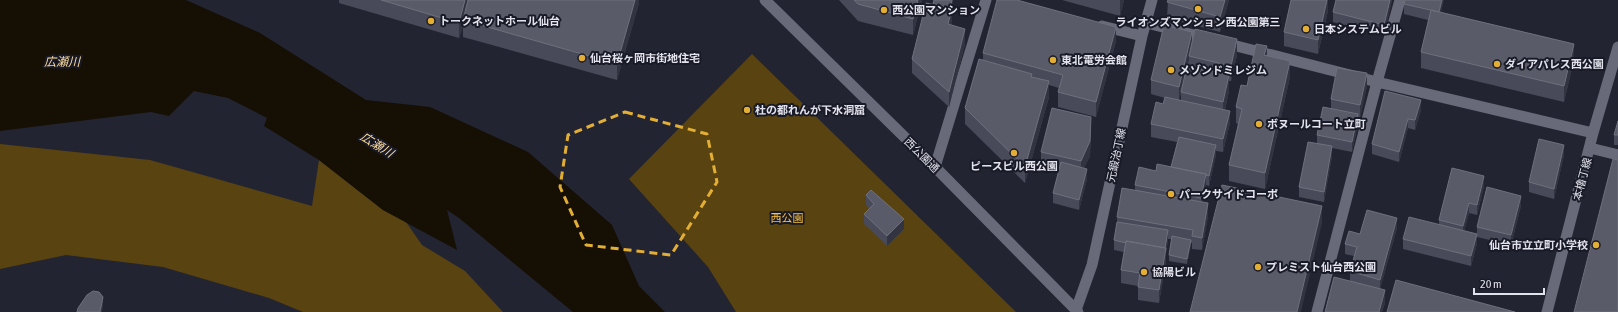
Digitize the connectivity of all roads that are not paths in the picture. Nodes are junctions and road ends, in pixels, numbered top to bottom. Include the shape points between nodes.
1 (765, 0) edge
2 (986, 0) edge
3 (1152, 0) edge
4 (1400, 0) edge
5 (1088, 22) edge
6 (1147, 23) junction
7 (1142, 36) junction
8 (1618, 47) edge
9 (1377, 82) junction
10 (1593, 133) junction
11 (1590, 148) junction
12 (1618, 155) edge
13 (935, 167) junction
14 (1077, 311) edge
15 (1318, 312) edge
16 (1547, 312) edge

1 - 13 street, 西公園通
2 - 13 street
3 - 6 street, 元鍛治丁線
4 - 9 street
5 - 7 street
6 - 7 street, 元鍛治丁線
6 - 9 street
7 - 14 street, 元鍛治丁線 via 1092,265
8 - 10 street, 本櫓丁線
9 - 10 street
9 - 15 street
10 - 11 street, 本櫓丁線
11 - 12 street
11 - 16 street, 本櫓丁線
13 - 14 street, 西公園通

